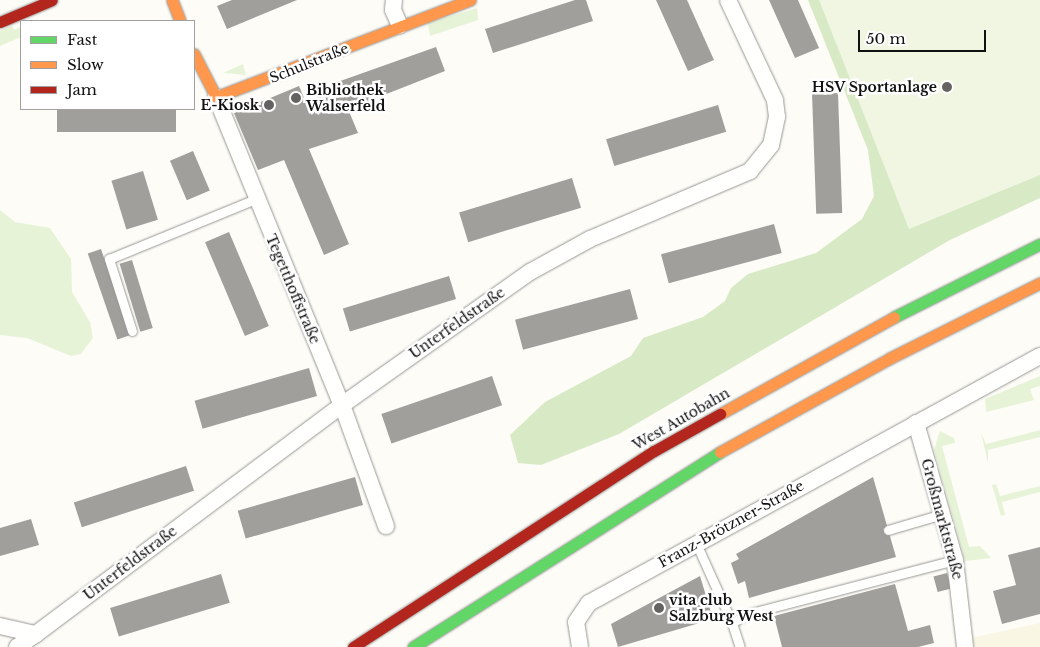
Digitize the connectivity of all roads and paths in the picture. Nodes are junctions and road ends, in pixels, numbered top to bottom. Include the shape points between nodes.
1 (52, 0) edge
2 (172, 0) edge
3 (394, 0) edge
4 (470, 0) edge
5 (728, 0) edge
6 (180, 20) edge
7 (0, 22) edge
8 (400, 26) junction
9 (195, 56) edge
10 (216, 97) junction
11 (254, 199) junction
12 (1040, 244) edge
13 (1040, 283) edge
14 (132, 331) dead end
15 (1040, 356) edge
16 (342, 405) junction
17 (916, 423) junction
18 (942, 514) junction
19 (386, 526) dead end
20 (888, 530) dead end
21 (696, 543) junction
22 (955, 560) junction
23 (732, 623) junction
24 (0, 626) edge
25 (36, 634) junction
26 (17, 647) edge
27 (353, 647) edge
28 (413, 647) edge
29 (580, 647) edge
30 (740, 647) edge
31 (965, 647) edge

1 - 7 main road
2 - 6 main road
3 - 8 street
4 - 8 main road, Schulstraße
5 - 16 street, Unterfeldstraße via 775,100 776,132 763,158 750,171 598,235 530,272
8 - 10 main road, Schulstraße
9 - 10 main road, Tegetthoffstraße
10 - 11 street, Tegetthoffstraße
11 - 14 lane via 109,259
11 - 16 street, Tegetthoffstraße
12 - 27 main road, West Autobahn via 872,328 654,451
13 - 28 main road via 882,363 689,469
15 - 17 street, Franz-Brötzner-Straße
16 - 19 street, Tegetthoffstraße
16 - 25 street, Unterfeldstraße
17 - 18 street, Großmarktstraße
17 - 21 street, Franz-Brötzner-Straße
18 - 20 lane
18 - 22 street, Großmarktstraße
21 - 23 lane
21 - 29 street, Franz-Brötzner-Straße via 582,608 576,622
22 - 23 lane via 747,614
22 - 31 street, Großmarktstraße
23 - 30 lane
24 - 25 street
25 - 26 street, Unterfeldstraße

